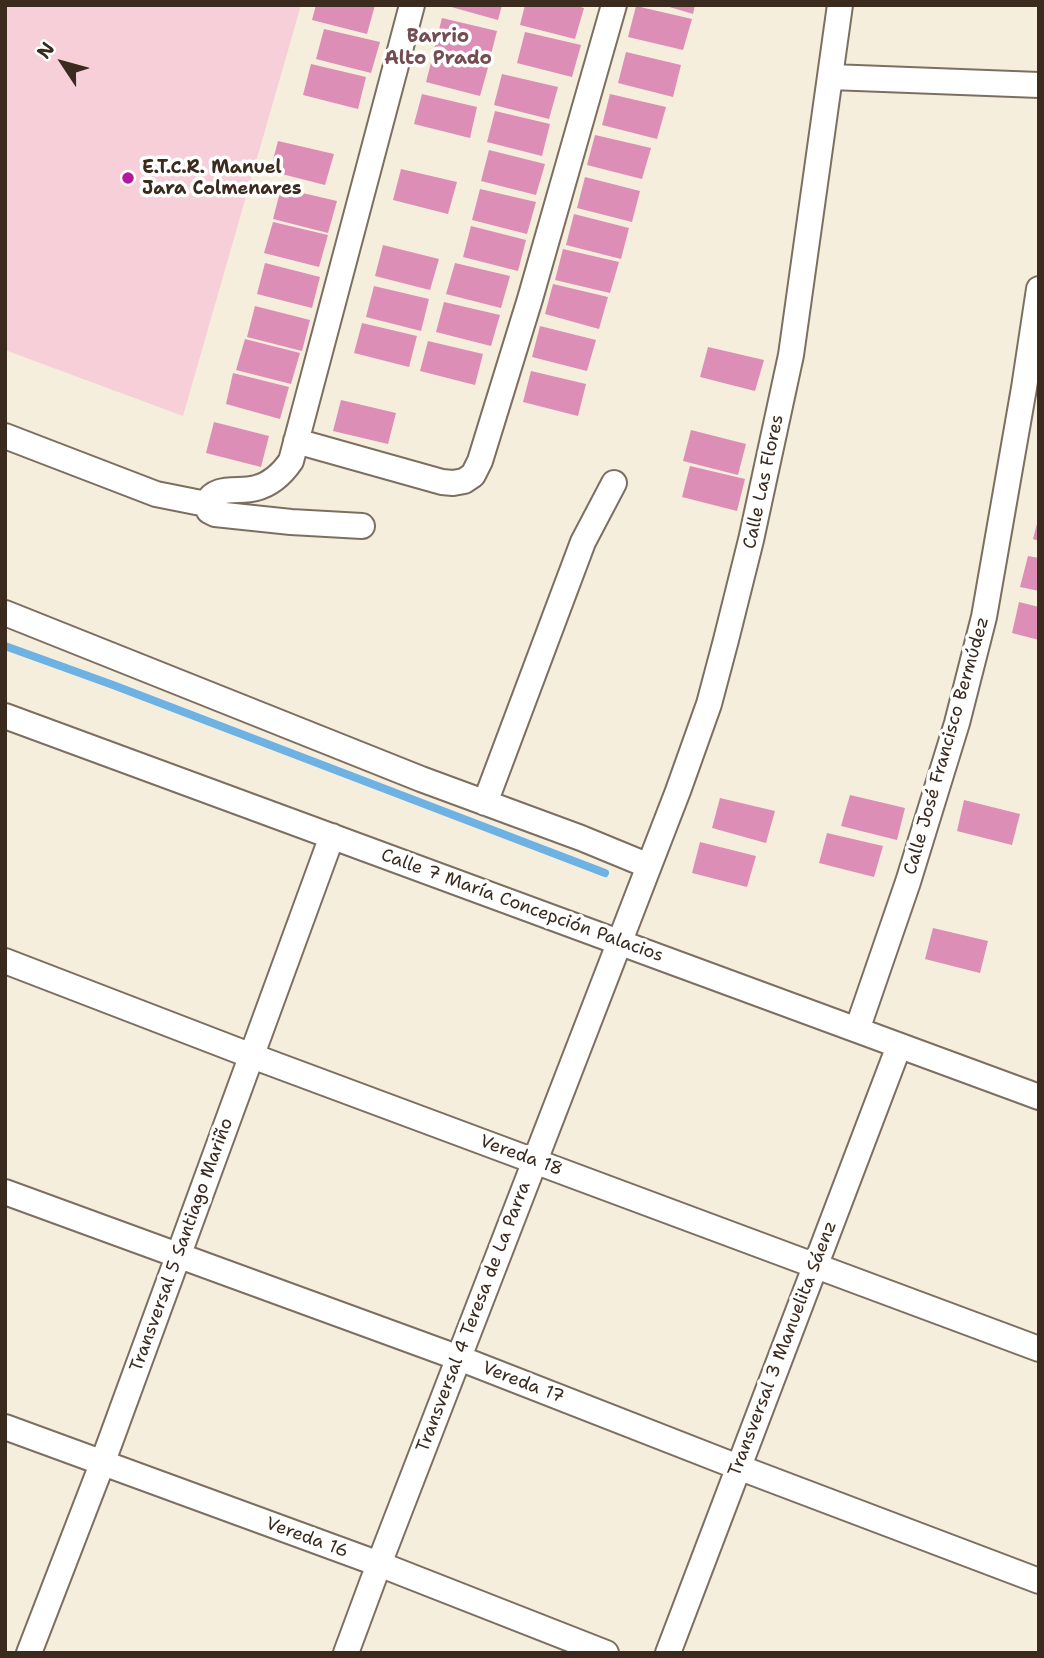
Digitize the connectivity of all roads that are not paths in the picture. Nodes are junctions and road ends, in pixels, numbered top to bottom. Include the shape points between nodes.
1 (412, 5) edge
2 (614, 5) edge
3 (840, 5) edge
4 (831, 77) junction
5 (1039, 85) edge
6 (1039, 289) edge
7 (5, 436) edge
8 (296, 441) junction
9 (614, 483) dead end
10 (206, 504) junction
11 (362, 526) dead end
12 (5, 613) edge
13 (5, 716) edge
14 (485, 803) junction
15 (332, 836) junction
16 (649, 866) junction
17 (619, 942) junction
18 (5, 961) edge
19 (857, 1030) junction
20 (899, 1046) junction
21 (252, 1056) junction
22 (1039, 1097) edge
23 (534, 1161) junction
24 (5, 1192) edge
25 (179, 1255) junction
26 (815, 1265) junction
27 (1039, 1349) edge
28 (459, 1358) junction
29 (5, 1427) edge
30 (102, 1464) junction
31 (738, 1467) junction
32 (379, 1564) junction
33 (1039, 1581) edge
34 (29, 1653) edge
35 (346, 1653) edge
36 (606, 1653) edge
37 (668, 1653) edge

1 - 8 street
2 - 8 street via 491,429 473,475 464,481 442,482
3 - 4 street, Calle Las Flores
4 - 5 street
4 - 16 street, Calle Las Flores via 791,355 751,540 709,704
6 - 19 street, Calle José Francisco Bermúdez via 984,617 957,723
7 - 10 street via 156,494
8 - 10 street via 290,461 272,481 256,489 215,492
9 - 14 street via 583,542
10 - 11 street via 215,514
12 - 14 street
13 - 15 street, Calle 7 María Concepción Palacios
14 - 16 street
15 - 17 street, Calle 7 María Concepción Palacios
15 - 21 street, Transversal 5 Santiago Mariño
16 - 17 street, Calle Las Flores
17 - 19 street, Calle 7 María Concepción Palacios
17 - 23 street, Transversal 4 Teresa de La Parra
18 - 21 street, Vereda 18
19 - 20 street, Calle 7 María Concepción Palacios
20 - 22 street, Calle 7 María Concepción Palacios
20 - 26 street, Transversal 3 Manuelita Sáenz
21 - 23 street, Vereda 18
21 - 25 street, Transversal 5 Santiago Mariño
23 - 26 street, Vereda 18
23 - 28 street, Transversal 4 Teresa de La Parra
24 - 25 street, Vereda 17
25 - 28 street, Vereda 17
25 - 30 street, Transversal 5 Santiago Mariño
26 - 27 street, Vereda 18
26 - 31 street, Transversal 3 Manuelita Sáenz
28 - 31 street, Vereda 17
28 - 32 street, Transversal 4 Teresa de La Parra
29 - 30 street, Vereda 16
30 - 32 street, Vereda 16
30 - 34 street, Transversal 5 Santiago Mariño
31 - 33 street, Vereda 17
31 - 37 street, Transversal 3 Manuelita Sáenz
32 - 35 street, Transversal 4 Teresa de La Parra
32 - 36 street, Vereda 16

